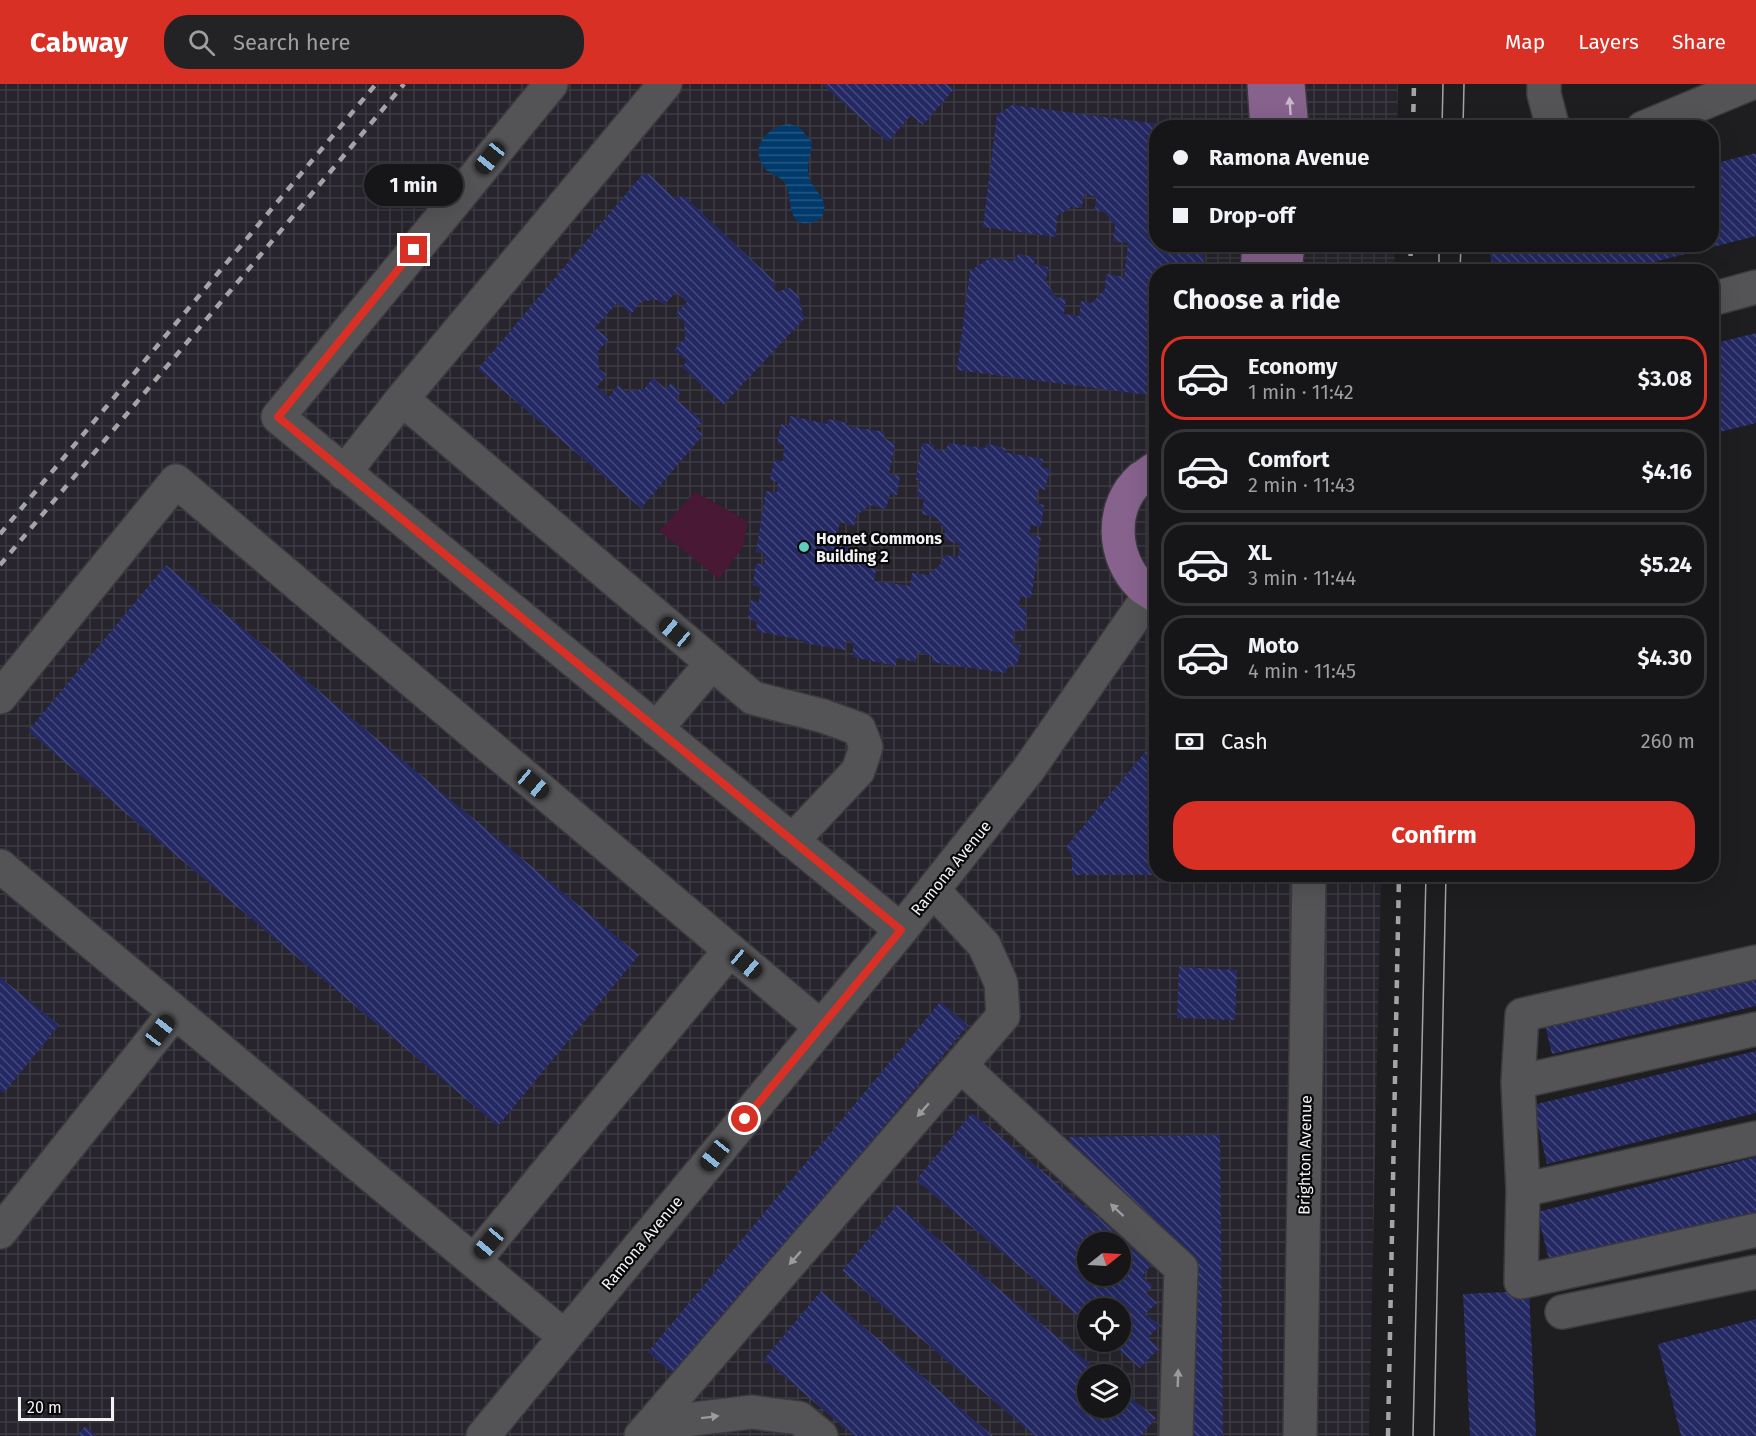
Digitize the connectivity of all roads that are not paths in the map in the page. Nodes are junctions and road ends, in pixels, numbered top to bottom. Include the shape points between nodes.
1 (551, 84) edge
2 (665, 84) edge
3 (1264, 84) edge
4 (1288, 84) edge
5 (1544, 84) edge
6 (1749, 84) edge
7 (1266, 120) edge
8 (1291, 120) edge
9 (1551, 120) edge
10 (1662, 120) edge
11 (1756, 287) edge
12 (1719, 296) edge
13 (402, 399) junction
14 (344, 472) junction
15 (1149, 473) edge
16 (1149, 592) edge
17 (1149, 602) edge
18 (712, 663) junction
19 (0, 697) edge
20 (656, 729) junction
21 (792, 841) junction
22 (0, 866) edge
23 (1309, 882) edge
24 (933, 890) junction
25 (901, 930) junction
26 (730, 950) junction
27 (1756, 962) edge
28 (175, 1012) junction
29 (820, 1027) junction
30 (1756, 1029) edge
31 (961, 1066) junction
32 (1518, 1082) junction
33 (1756, 1138) edge
34 (1523, 1190) junction
35 (1756, 1230) edge
36 (0, 1232) edge
37 (474, 1261) junction
38 (1756, 1272) edge
39 (1562, 1312) dead end
40 (565, 1337) junction
41 (647, 1430) edge
42 (483, 1436) edge
43 (821, 1436) edge
44 (1176, 1436) edge
45 (1300, 1436) edge

1 - 14 street via 278,417
2 - 13 street
3 - 7 main road
8 -> 4 main road
5 - 9 street
6 - 10 street
11 - 12 street
13 - 14 street
13 - 18 street
14 - 20 street
15 - 16 main road, Ramona Avenue via 1126,499 1118,521 1118,545 1126,568
17 - 24 street, Ramona Avenue via 1028,770
18 - 20 street
18 - 21 street via 753,698 859,729 866,747 858,771
19 - 26 street via 176,481
20 - 21 street
21 - 25 street
22 - 28 street
23 - 45 street, Brighton Avenue
24 - 25 street, Ramona Avenue
24 - 31 street via 984,945 1001,983 1003,1017
25 - 29 street, Ramona Avenue
26 - 29 street
26 - 37 street
27 - 32 street via 1522,1015
28 - 36 street
28 - 37 street
29 - 40 street, Ramona Avenue
30 - 32 street
31 -> 41 street
44 -> 31 street via 1180,1268
32 - 34 street
33 - 34 street
34 - 35 street via 1521,1282
37 - 40 street
38 - 39 street
40 - 42 street, Ramona Avenue
41 -> 43 street via 752,1412 799,1418

